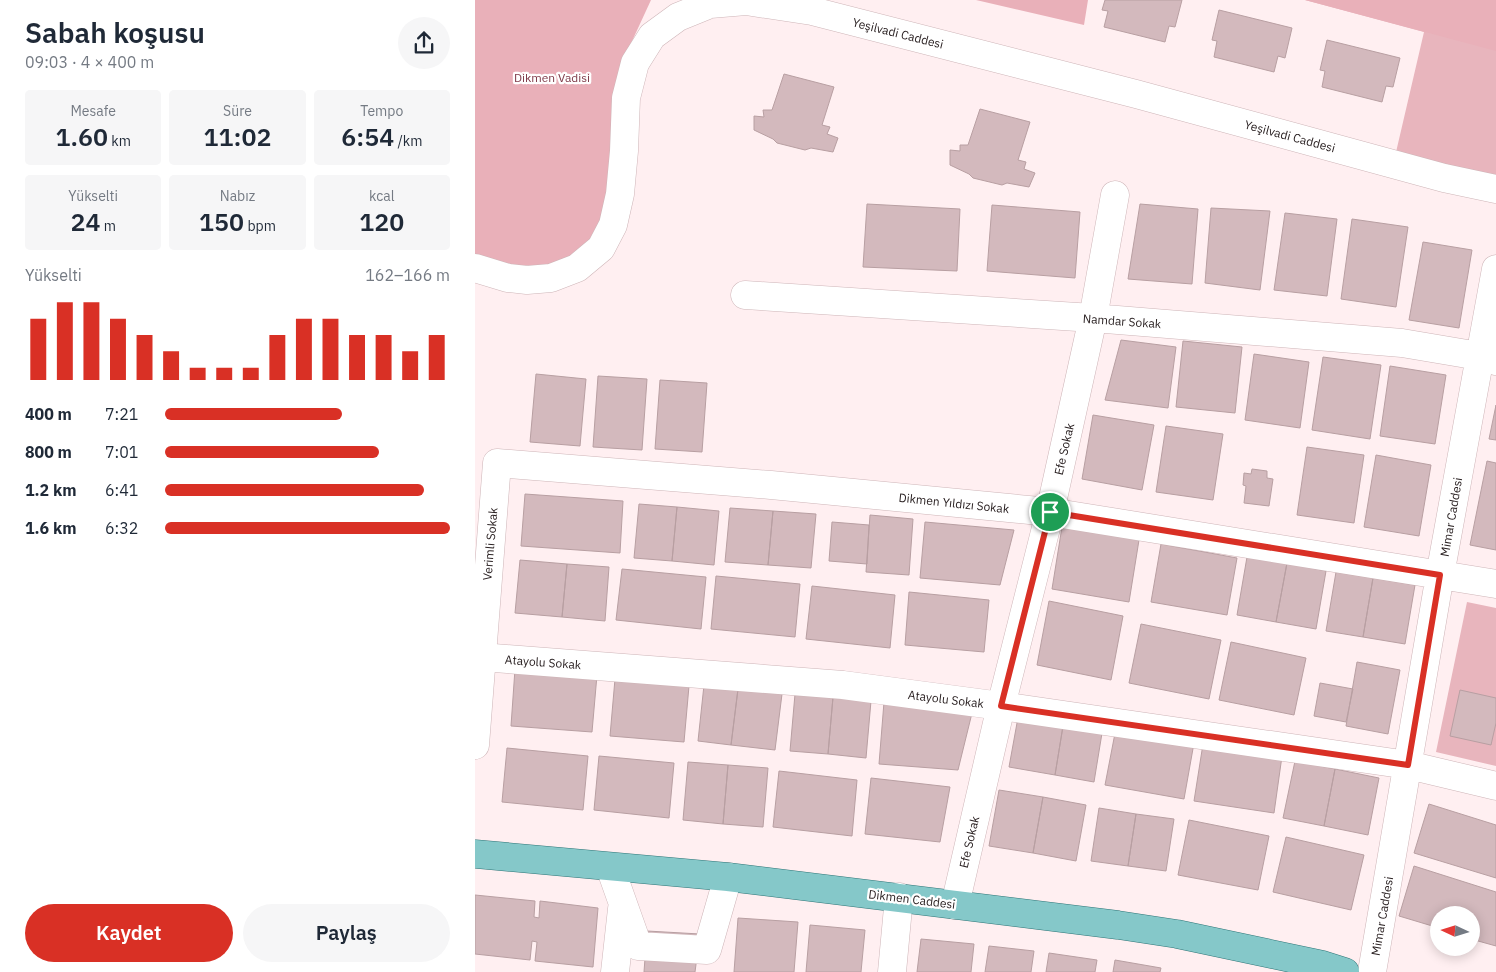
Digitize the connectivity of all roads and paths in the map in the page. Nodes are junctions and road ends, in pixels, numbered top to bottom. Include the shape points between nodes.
1 (1496, 189) edge
2 (1115, 195) dead end
3 (475, 268) edge
4 (1496, 269) edge
5 (745, 295) dead end
6 (1093, 318) junction
7 (1488, 358) edge
8 (497, 463) joint
9 (1050, 512) junction
10 (481, 568) edge
11 (1440, 575) junction
12 (1496, 584) edge
13 (481, 657) junction
14 (1001, 706) junction
15 (475, 745) edge
16 (1408, 765) junction
17 (1496, 786) edge
18 (475, 854) edge
19 (610, 867) junction
20 (728, 877) junction
21 (899, 897) junction
22 (623, 903) junction
23 (955, 904) junction
24 (615, 972) edge
25 (892, 972) edge
26 (1345, 972) edge
27 (1372, 972) edge

1 - 3 street, Yeşilvadi Caddesi via 812,12 746,2 709,4 678,17 652,36 635,63 626,98 620,194 613,225 601,248 577,268 551,278 508,278
2 - 6 street, Efe Sokak
4 - 7 street, Mimar Caddesi
5 - 6 street, Namdar Sokak
6 - 7 street, Namdar Sokak via 1403,343
6 - 9 street, Efe Sokak
7 - 11 street, Mimar Caddesi
8 - 9 street, Dikmen Yıldızı Sokak
8 - 10 street, Verimli Sokak
9 - 11 street, Dikmen Yıldızı Sokak
9 - 14 street, Efe Sokak
10 - 13 street, Verimli Sokak
11 - 12 street, Dikmen Yıldızı Sokak
11 - 16 street, Mimar Caddesi
13 - 14 street, Atayolu Sokak via 843,686
13 - 15 street, Verimli Sokak
14 - 16 street, Atayolu Sokak
14 - 23 street, Efe Sokak
16 - 17 street, Atayolu Sokak
16 - 27 street, Mimar Caddesi
18 - 19 main road, Dikmen Caddesi
19 - 20 main road, Dikmen Caddesi
19 - 22 street
20 - 21 main road, Dikmen Caddesi
20 - 22 street via 707,950 638,946
21 - 23 main road, Dikmen Caddesi
21 - 25 street
22 - 24 street
23 - 26 main road, Dikmen Caddesi via 1177,934

